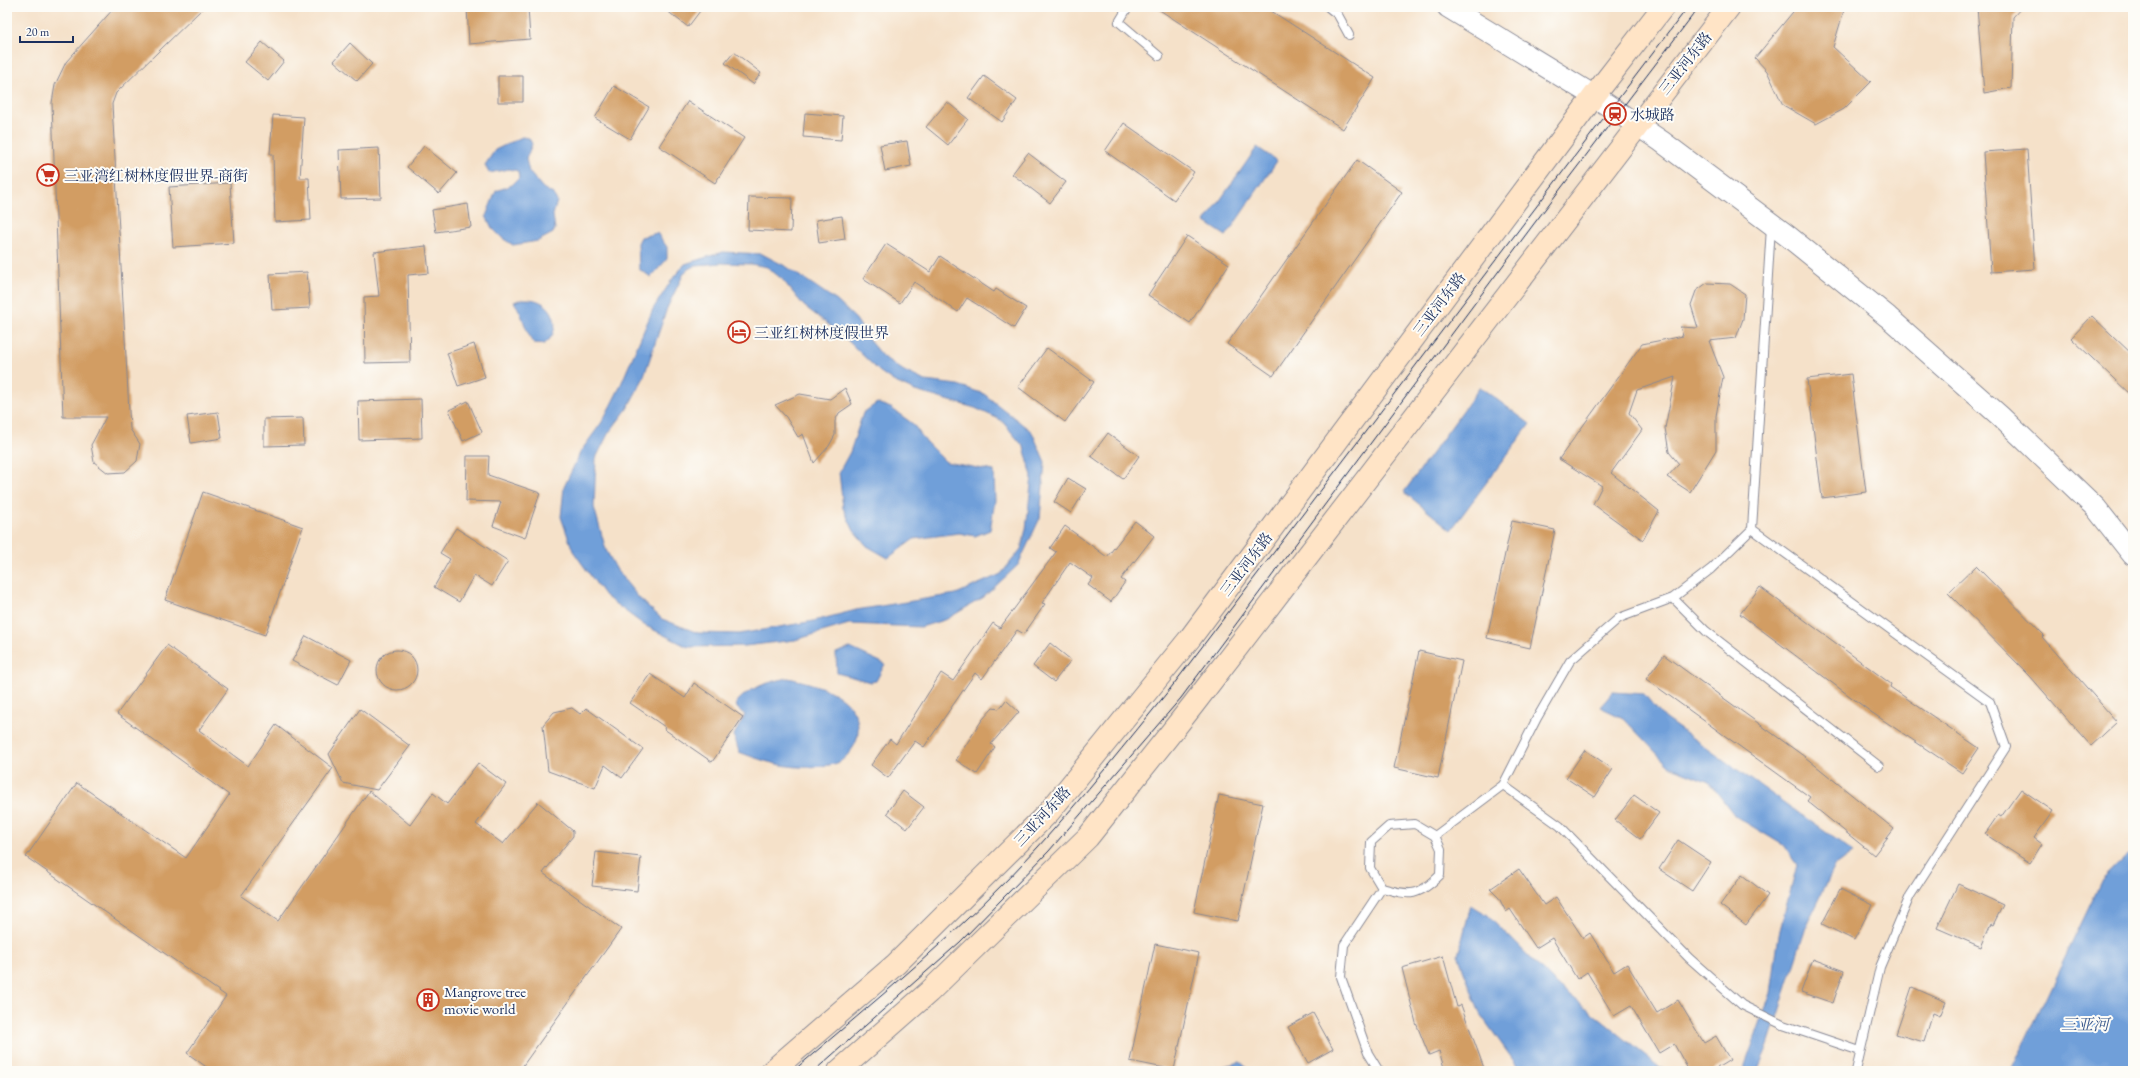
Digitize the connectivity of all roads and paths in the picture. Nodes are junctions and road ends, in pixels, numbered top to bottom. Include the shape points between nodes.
1 (1128, 7) edge
2 (1328, 7) edge
3 (1448, 7) edge
4 (1663, 7) edge
5 (1729, 7) edge
6 (1350, 35) dead end
7 (1159, 56) dead end
8 (1594, 96) junction
9 (1637, 125) junction
10 (1772, 224) junction
11 (1752, 529) junction
12 (2133, 555) edge
13 (1674, 598) junction
14 (1879, 766) dead end
15 (1503, 785) junction
16 (1435, 836) junction
17 (1382, 888) junction
18 (1860, 1051) junction
19 (772, 1071) edge
20 (839, 1071) edge
21 (1379, 1071) edge
22 (1856, 1071) edge

1 - 7 lane via 1118,22
2 - 6 lane via 1338,15
3 - 8 street
4 - 8 main road, 三亚河东路
5 - 9 main road, 三亚河东路
8 - 9 street
8 - 19 main road, 三亚河东路 via 1191,638 1049,812 896,964
9 - 10 street
9 - 20 main road, 三亚河东路 via 1193,705 1088,837 929,992
10 - 11 lane
10 - 12 street via 1888,317 2000,416 2096,508
11 - 13 lane via 1711,569
11 - 18 lane via 1990,702 2006,747 1910,896 1880,967
13 - 14 lane via 1706,631
13 - 15 lane via 1619,618 1570,661
15 - 16 lane
15 - 18 lane via 1560,826 1689,958 1742,1005 1783,1025
16 - 17 lane via 1441,849 1440,875 1426,889 1405,894
16 - 17 lane via 1415,824 1388,826 1371,842 1370,868
17 - 21 lane via 1344,945 1341,976 1368,1053
18 - 22 lane

